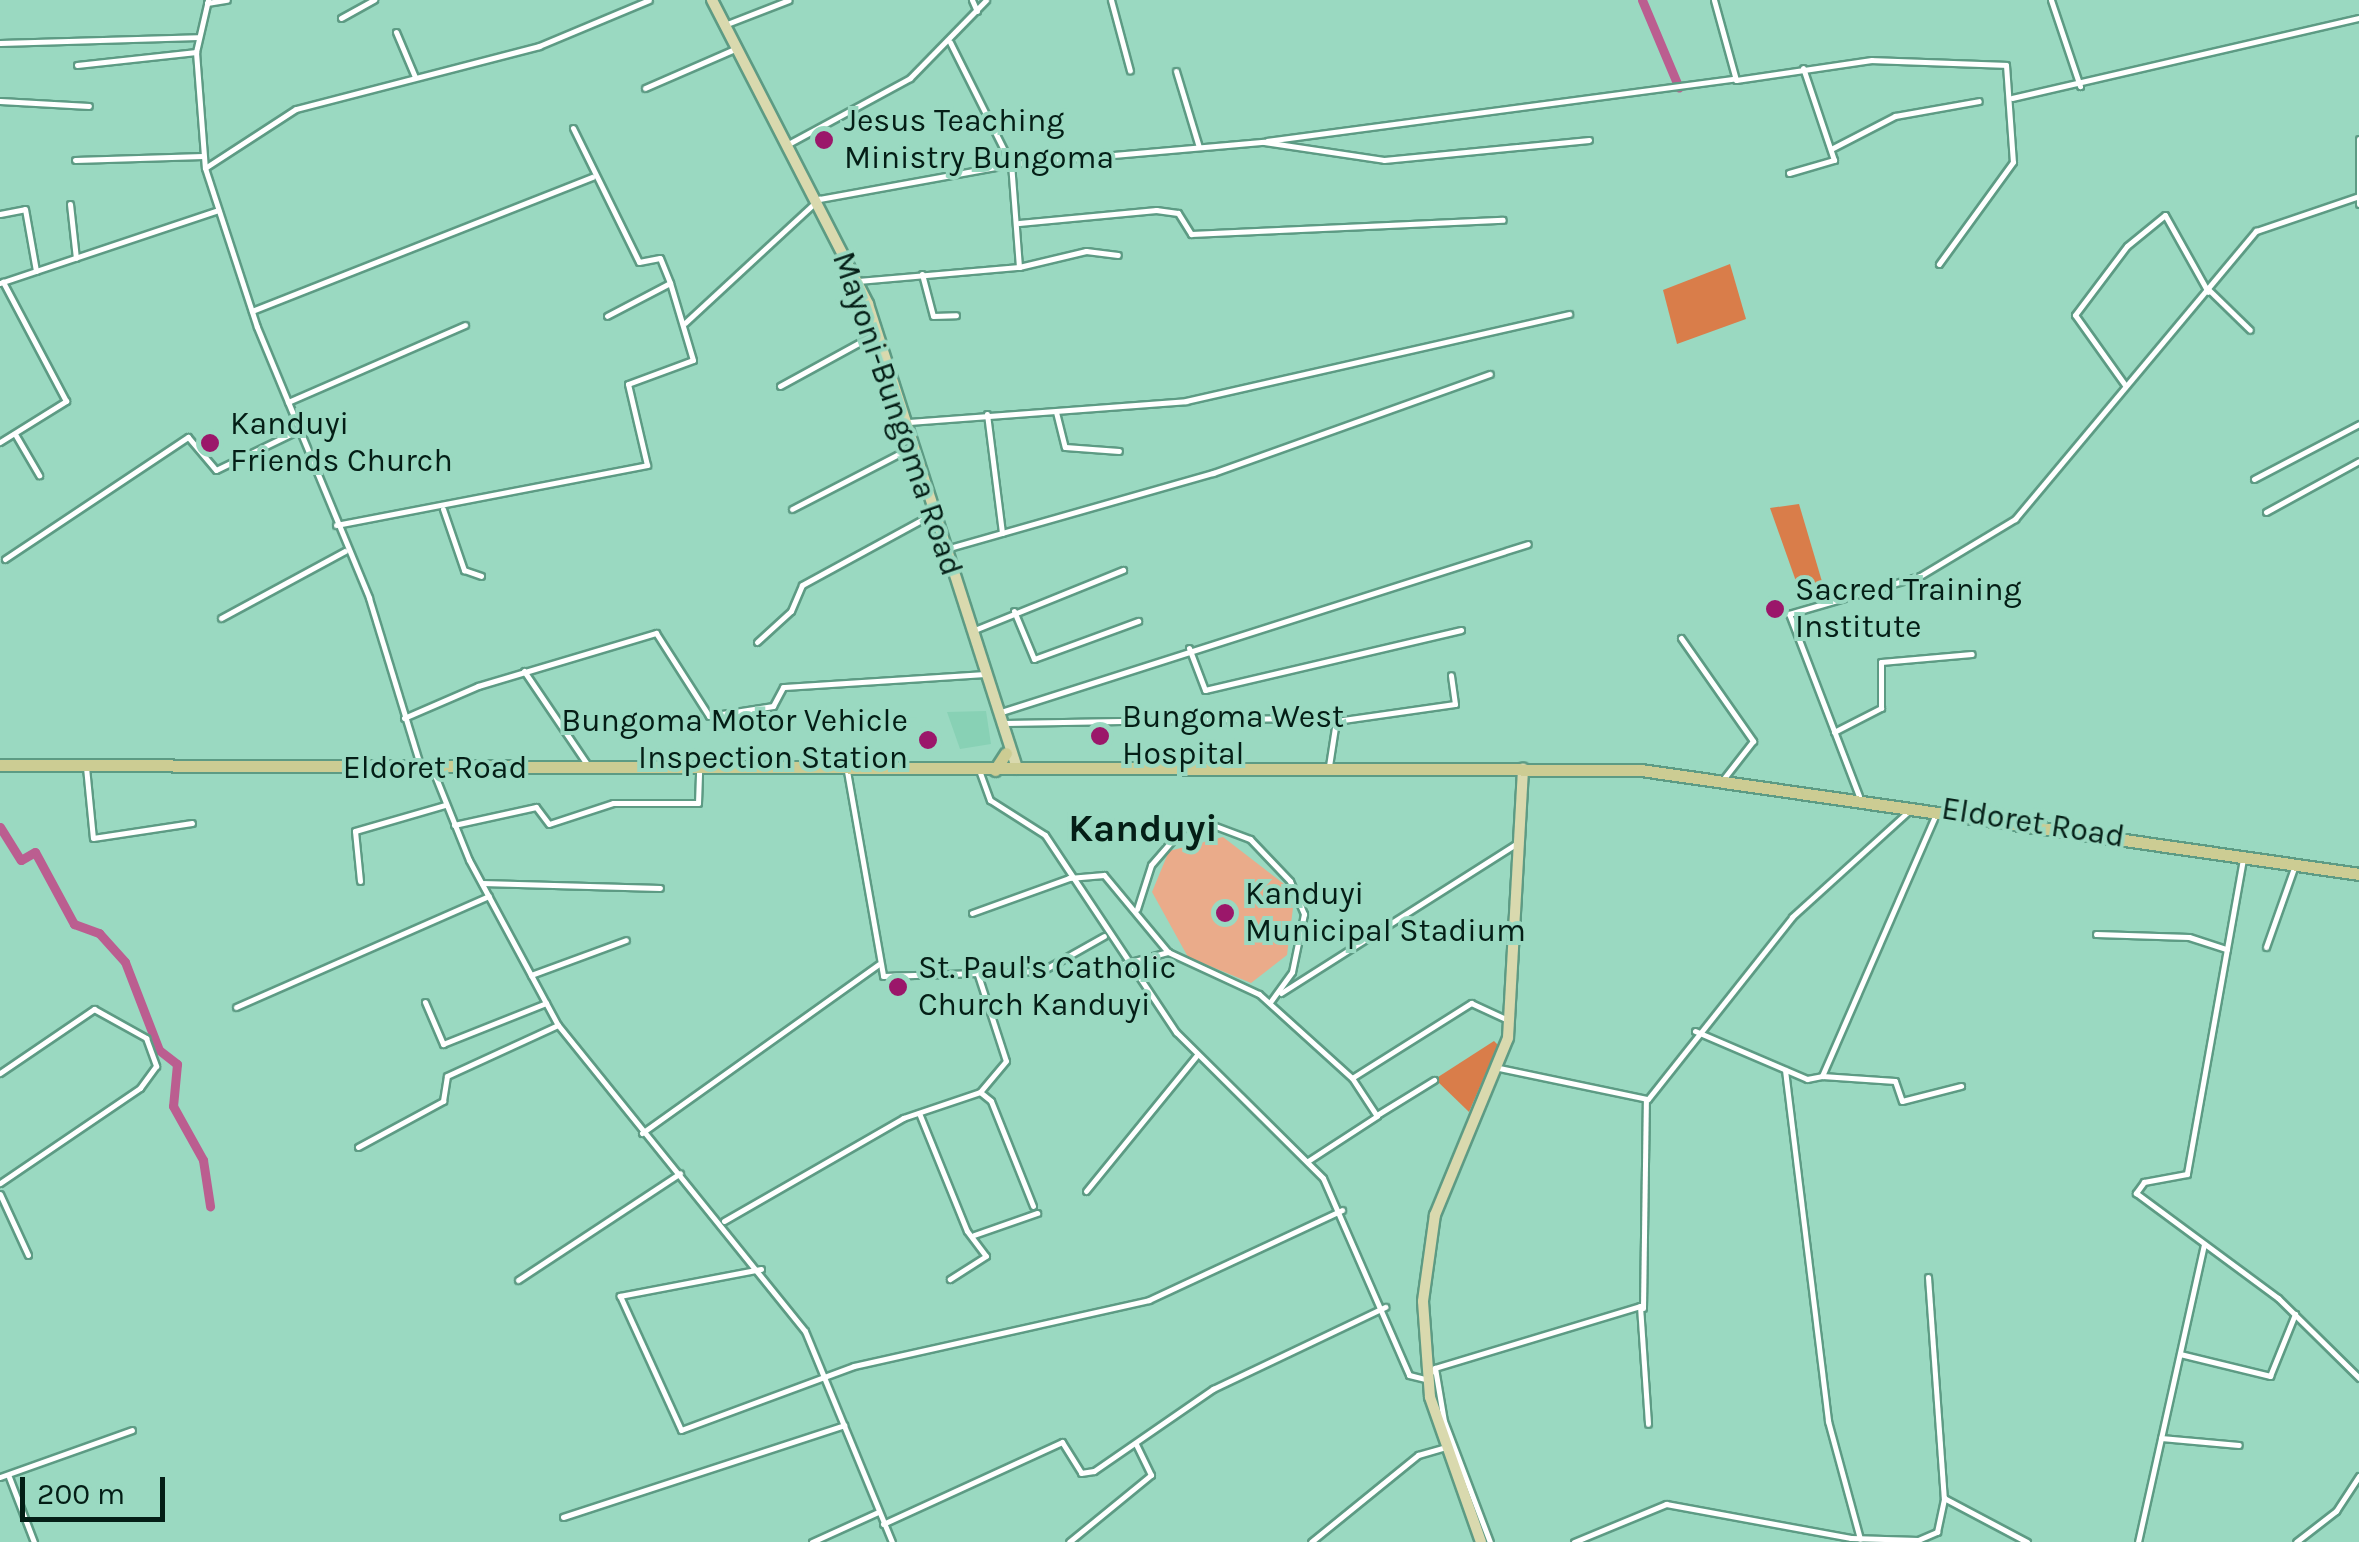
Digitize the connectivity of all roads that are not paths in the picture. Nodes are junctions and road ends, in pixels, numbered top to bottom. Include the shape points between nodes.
1 (227, 0) edge
2 (374, 0) edge
3 (650, 0) edge
4 (712, 0) edge
5 (759, 0) edge
6 (789, 0) edge
7 (972, 0) edge
8 (986, 0) edge
9 (1111, 0) edge
10 (1714, 0) edge
11 (2052, 0) edge
12 (208, 1) edge
13 (762, 8) junction
14 (976, 12) junction
15 (341, 18) dead end
16 (2359, 18) edge
17 (724, 26) junction
18 (396, 32) dead end
19 (198, 37) junction
20 (950, 42) junction
21 (0, 43) edge
22 (737, 48) junction
23 (196, 52) junction
24 (77, 64) dead end
25 (1804, 68) junction
26 (1130, 71) dead end
27 (1176, 71) dead end
28 (415, 77) junction
29 (1734, 79) junction
30 (2080, 86) junction
31 (644, 88) dead end
32 (2012, 98) junction
33 (0, 101) edge
34 (1980, 102) dead end
35 (90, 106) dead end
36 (573, 128) dead end
37 (2359, 139) edge
38 (1589, 140) dead end
39 (1264, 142) junction
40 (790, 143) junction
41 (1200, 148) junction
42 (1831, 149) junction
43 (202, 156) junction
44 (75, 160) dead end
45 (1011, 164) junction
46 (204, 168) junction
47 (1789, 174) dead end
48 (593, 178) junction
49 (820, 200) junction
50 (2358, 200) edge
51 (70, 204) dead end
52 (218, 210) junction
53 (0, 214) edge
54 (1503, 220) dead end
55 (1019, 222) junction
56 (1118, 254) dead end
57 (76, 258) junction
58 (1938, 264) dead end
59 (1019, 266) junction
60 (36, 271) junction
61 (922, 274) junction
62 (1, 282) edge
63 (858, 282) junction
64 (670, 283) junction
65 (2208, 291) junction
66 (252, 311) junction
67 (1569, 314) dead end
68 (956, 315) dead end
69 (607, 316) dead end
70 (686, 323) junction
71 (465, 325) dead end
72 (2250, 330) dead end
73 (877, 333) junction
74 (1490, 374) dead end
75 (780, 386) dead end
76 (2125, 386) junction
77 (288, 402) junction
78 (1056, 410) junction
79 (987, 414) junction
80 (906, 422) junction
81 (2359, 424) edge
82 (300, 430) junction
83 (16, 434) junction
84 (0, 442) edge
85 (912, 447) junction
86 (1119, 451) dead end
87 (2359, 461) edge
88 (39, 475) dead end
89 (2254, 480) dead end
90 (442, 509) junction
91 (792, 509) dead end
92 (2266, 512) dead end
93 (932, 514) junction
94 (335, 525) junction
95 (1002, 533) junction
96 (1528, 544) dead end
97 (944, 550) junction
98 (345, 551) junction
99 (5, 559) dead end
100 (1124, 570) dead end
101 (481, 576) dead end
102 (1014, 611) junction
103 (220, 618) dead end
104 (1138, 622) dead end
105 (1461, 630) dead end
106 (970, 632) junction
107 (1681, 638) dead end
108 (757, 642) dead end
109 (1189, 648) junction
110 (1972, 654) dead end
111 (524, 671) junction
112 (983, 674) junction
113 (1452, 675) dead end
114 (404, 718) junction
115 (1282, 718) dead end
116 (998, 723) junction
117 (1834, 732) junction
118 (1006, 753) junction
119 (0, 764) edge
120 (86, 764) junction
121 (426, 768) junction
122 (588, 768) junction
123 (698, 768) junction
124 (846, 768) junction
125 (1014, 769) junction
126 (1328, 769) junction
127 (979, 770) junction
128 (995, 770) junction
129 (1519, 770) junction
130 (1725, 778) junction
131 (1859, 796) junction
132 (444, 805) junction
133 (1916, 805) junction
134 (1938, 808) junction
135 (192, 824) dead end
136 (454, 826) junction
137 (1519, 842) junction
138 (2244, 856) junction
139 (2295, 864) junction
140 (2359, 874) edge
141 (1069, 878) junction
142 (360, 880) dead end
143 (482, 884) junction
144 (660, 888) dead end
145 (489, 896) junction
146 (1137, 909) junction
147 (972, 913) dead end
148 (2096, 934) dead end
149 (1104, 936) junction
150 (626, 940) dead end
151 (2266, 947) dead end
152 (2228, 949) junction
153 (1168, 952) junction
154 (880, 964) junction
155 (1124, 964) junction
156 (531, 974) junction
157 (978, 975) junction
158 (1271, 1001) junction
159 (425, 1002) dead end
160 (546, 1004) junction
161 (236, 1006) dead end
162 (1511, 1022) junction
163 (558, 1025) junction
164 (1695, 1031) junction
165 (1197, 1055) junction
166 (1499, 1068) junction
167 (1785, 1070) junction
168 (0, 1073) edge
169 (1822, 1076) junction
170 (1352, 1078) junction
171 (1434, 1080) dead end
172 (1961, 1086) dead end
173 (980, 1092) junction
174 (1648, 1098) junction
175 (919, 1112) junction
176 (1377, 1116) junction
177 (642, 1133) junction
178 (358, 1147) dead end
179 (1308, 1161) junction
180 (680, 1173) junction
181 (0, 1183) edge
182 (1086, 1190) dead end
183 (0, 1194) edge
184 (1342, 1210) junction
185 (724, 1222) junction
186 (974, 1236) junction
187 (2204, 1244) junction
188 (28, 1255) dead end
189 (761, 1269) junction
190 (1928, 1277) dead end
191 (950, 1279) dead end
192 (518, 1280) dead end
193 (1385, 1307) junction
194 (1643, 1309) junction
195 (2294, 1314) junction
196 (2180, 1354) junction
197 (1435, 1368) junction
198 (829, 1377) junction
199 (1425, 1378) junction
200 (2359, 1378) edge
201 (1648, 1424) dead end
202 (844, 1425) junction
203 (132, 1430) dead end
204 (2161, 1438) junction
205 (1136, 1444) junction
206 (2239, 1445) dead end
207 (1442, 1448) junction
208 (2359, 1476) edge
209 (9, 1477) junction
210 (0, 1478) edge
211 (1944, 1498) junction
212 (878, 1512) junction
213 (564, 1517) dead end
214 (1478, 1522) junction
215 (883, 1524) junction
216 (1860, 1540) junction
217 (34, 1542) edge
218 (812, 1542) edge
219 (892, 1542) edge
220 (1069, 1542) edge
221 (1312, 1542) edge
222 (1481, 1542) edge
223 (1490, 1542) edge
224 (1574, 1542) edge
225 (1875, 1542) edge
226 (2027, 1542) edge
227 (2138, 1542) edge
228 (2296, 1542) edge

1 - 12 street
2 - 15 street
3 - 28 street via 539,46
4 - 17 main road, Mayoni-Bungoma Road
5 - 13 street
6 - 13 street
7 - 14 street
8 - 14 street
9 - 26 street
10 - 29 street
11 - 30 street
12 - 19 street
13 - 17 street
14 - 20 street
16 - 30 street
17 - 22 main road, Mayoni-Bungoma Road
18 - 28 street
19 - 21 street
19 - 23 street
20 - 40 street via 900,85
20 - 45 street
22 - 31 street
22 - 40 main road, Mayoni-Bungoma Road
23 - 24 street
23 - 43 street
25 - 29 street
25 - 32 street via 2000,62
25 - 42 street
27 - 41 street
28 - 46 street via 296,109
29 - 39 street
30 - 32 street
32 - 58 street via 2011,166
33 - 35 street
34 - 42 street via 1895,116
36 - 48 street
37 - 50 street
38 - 39 street via 1384,160
39 - 41 street
40 - 49 main road, Mayoni-Bungoma Road
41 - 45 street
42 - 47 street via 1833,162
43 - 44 street
43 - 46 street
45 - 49 street
45 - 55 street
46 - 52 street
48 - 64 street via 639,262 660,258
48 - 66 street
49 - 63 main road, Mayoni-Bungoma Road
49 - 70 street
50 - 65 street via 2256,231
51 - 57 street
52 - 57 street
52 - 66 street
53 - 60 street via 25,209
54 - 55 street via 1191,234 1178,213 1156,210
55 - 59 street
56 - 59 street via 1076,252
57 - 60 street
59 - 61 street
60 - 62 street
61 - 63 street
61 - 68 street via 933,316
62 - 83 street via 66,401
63 - 73 main road, Mayoni-Bungoma Road
64 - 69 street
64 - 70 street
65 - 72 street
65 - 76 street
65 - 76 street via 2167,216 2127,246 2075,315
66 - 77 street
67 - 78 street via 1357,369 1165,404
70 - 90 street via 691,364 644,372 628,387 647,465
71 - 77 street
73 - 75 street
73 - 80 main road, Mayoni-Bungoma Road
74 - 95 street via 1213,473
76 - 117 street via 2015,519 1920,576 1789,614
77 - 82 street
78 - 79 street
78 - 86 street via 1065,447
79 - 80 street
79 - 95 street
80 - 85 main road, Mayoni-Bungoma Road
81 - 89 street
82 - 94 street
82 - 99 street via 216,470 188,437
83 - 84 street
83 - 88 street
85 - 91 street
85 - 93 main road, Mayoni-Bungoma Road
87 - 92 street
90 - 94 street
90 - 101 street via 464,570
93 - 97 main road, Mayoni-Bungoma Road
93 - 108 street via 802,585 790,611
94 - 98 street
95 - 97 street
96 - 109 street
97 - 106 main road, Mayoni-Bungoma Road
98 - 103 street
98 - 114 street via 369,598
100 - 102 street
102 - 104 street via 1034,660
102 - 106 street
105 - 109 street via 1205,690
106 - 112 main road, Mayoni-Bungoma Road
107 - 130 street via 1753,741
109 - 116 street
110 - 117 street via 1881,662 1881,708
111 - 112 street via 659,633 702,711 715,716 774,706 783,687
111 - 114 street
111 - 122 street
112 - 116 main road, Mayoni-Bungoma Road
113 - 126 street via 1455,704 1336,721
114 - 121 street
115 - 116 street
116 - 118 main road
116 - 125 main road
117 - 131 street
118 - 125 main road
118 - 128 highway
119 - 120 highway, Eldoret Road
120 - 121 highway, Eldoret Road
120 - 135 street via 92,838
121 - 122 highway, Eldoret Road
121 - 132 street
122 - 123 highway, Eldoret Road
123 - 124 highway, Eldoret Road
123 - 136 street via 698,803 613,804 550,824 536,807
124 - 127 highway, Eldoret Road
124 - 154 street
125 - 126 highway, Eldoret Road
125 - 128 highway, Eldoret Road
126 - 129 highway, Eldoret Road
127 - 128 highway, Eldoret Road
127 - 141 street via 990,800 1046,835
129 - 130 highway, Eldoret Road
129 - 137 main road
130 - 131 highway, Eldoret Road
131 - 133 highway, Eldoret Road
132 - 136 street
132 - 142 street via 355,831
133 - 134 highway, Eldoret Road
133 - 164 street via 1792,917
134 - 138 highway, Eldoret Road
134 - 169 street
136 - 143 street
137 - 158 street
137 - 162 main road
138 - 139 highway, Eldoret Road
138 - 152 street
139 - 140 highway, Eldoret Road
139 - 151 street
141 - 146 street via 1104,875
141 - 147 street
141 - 149 street
143 - 144 street
143 - 145 street
145 - 156 street
145 - 161 street
146 - 153 street
146 - 158 street via 1151,865 1183,828 1210,824 1250,839 1290,881 1304,914 1292,972
148 - 152 street via 2189,937
149 - 155 street
149 - 157 street via 1042,971
150 - 156 street
152 - 187 street via 2187,1174 2136,1190
153 - 155 street
153 - 158 street
154 - 157 street via 887,978
154 - 177 street
155 - 165 street
156 - 160 street
157 - 173 street via 1006,1061
158 - 170 street
159 - 160 street via 444,1044
160 - 163 street
162 - 166 main road
162 - 170 street via 1471,1003
163 - 177 street
163 - 178 street via 447,1076 443,1101
164 - 167 street
164 - 174 street
165 - 179 street
165 - 182 street
166 - 174 street
166 - 199 main road via 1430,1232
167 - 169 street
167 - 216 street via 1828,1421
168 - 181 street via 94,1009 146,1038 156,1066 115,1106
169 - 172 street via 1895,1081 1902,1101
170 - 176 street
171 - 176 street
173 - 175 street
173 - 186 street via 991,1100 1035,1210
174 - 194 street via 1640,1118
175 - 185 street
175 - 186 street
176 - 179 street
177 - 180 street
179 - 184 street
180 - 185 street
180 - 192 street
183 - 188 street
184 - 193 street
184 - 198 street via 1148,1300
185 - 189 street
186 - 191 street via 986,1262
187 - 195 street
187 - 196 street
189 - 198 street
189 - 198 street via 620,1296 679,1429
190 - 211 street
193 - 199 street via 1409,1375
193 - 205 street via 1257,1365
194 - 197 street
194 - 201 street
195 - 196 street via 2270,1376
195 - 200 street
196 - 204 street
197 - 199 street
197 - 214 street via 1444,1421
198 - 202 street
199 - 207 main road
202 - 212 street
202 - 213 street
203 - 209 street
204 - 206 street
204 - 227 street
205 - 215 street via 1086,1474 1062,1442
205 - 220 street via 1152,1475
207 - 214 main road
207 - 221 street via 1418,1455
208 - 228 street via 2336,1511
209 - 210 street
209 - 217 street
211 - 225 street via 1932,1537
211 - 226 street
212 - 215 street
212 - 218 street
214 - 222 main road
214 - 223 street
215 - 219 street
216 - 224 street via 1666,1504
216 - 225 street

